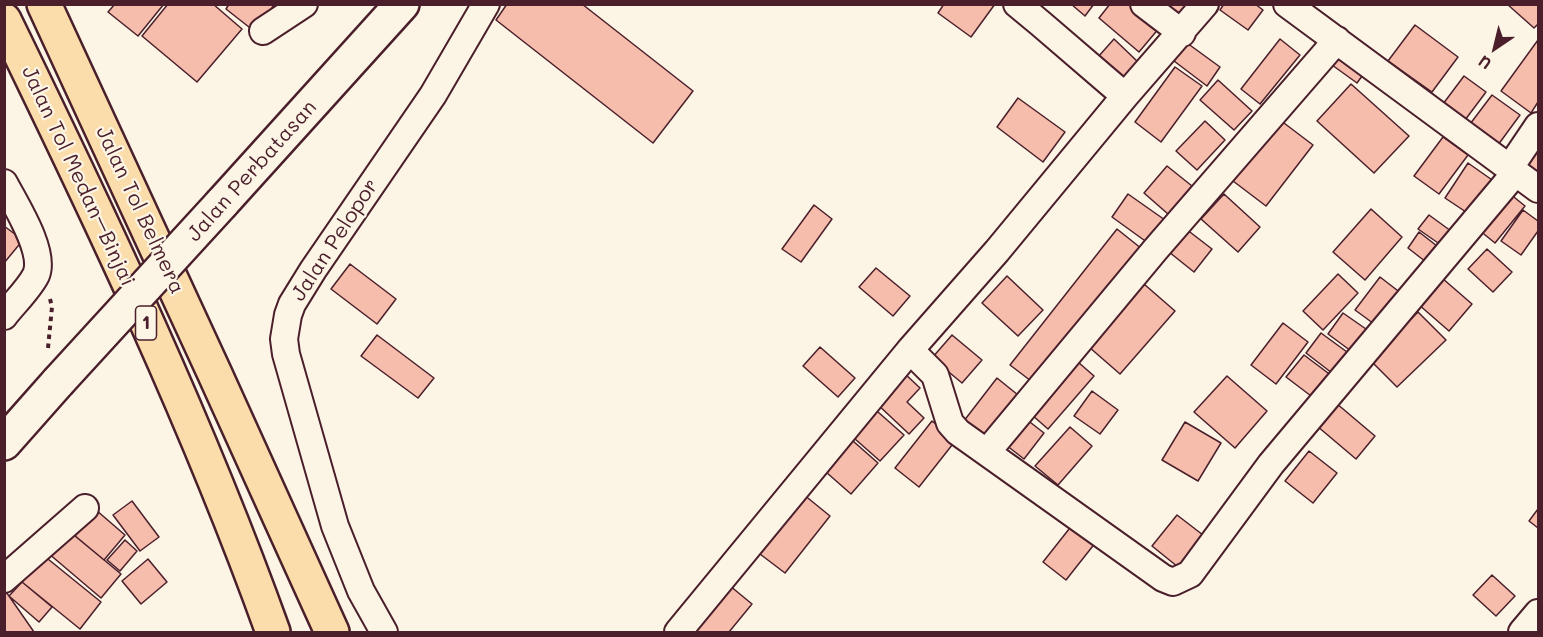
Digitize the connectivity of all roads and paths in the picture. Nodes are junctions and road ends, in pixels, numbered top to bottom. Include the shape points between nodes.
1 (44, 4) edge
2 (304, 4) edge
3 (402, 4) edge
4 (486, 4) edge
5 (1017, 4) edge
6 (1144, 4) edge
7 (1205, 4) edge
8 (1287, 4) edge
9 (4, 20) edge
10 (263, 31) dead end
11 (1182, 33) junction
12 (1337, 40) junction
13 (1125, 96) junction
14 (1539, 126) edge
15 (1513, 169) junction
16 (4, 183) edge
17 (1539, 189) edge
18 (36, 276) junction
19 (4, 316) edge
20 (910, 350) junction
21 (52, 389) junction
22 (234, 417) junction
23 (4, 443) edge
24 (987, 452) junction
25 (85, 508) dead end
26 (4, 579) edge
27 (1539, 613) edge
28 (273, 633) edge
29 (315, 633) edge
30 (332, 633) edge
31 (384, 633) edge
32 (678, 633) edge
33 (1522, 633) edge

1 - 22 highway, Jalan Tol Belmera / 1
2 - 10 street
3 - 21 street, Jalan Perbatasan, bridge
4 - 31 street, Jalan Pelopor via 434,95 313,270 292,304 286,325 286,354 335,526 361,591
5 - 13 street
6 - 11 street
7 - 11 street
8 - 12 street
9 - 28 highway, Jalan Tol Medan–Binjai / 1 via 204,453
11 - 13 street
12 - 15 street
12 - 24 street
13 - 20 street
14 - 15 street
15 - 17 street
15 - 24 street via 1271,464 1203,559 1180,580 1163,578
16 - 18 street via 34,242 39,261
18 - 19 street
18 - 21 path via 48,292 52,307 42,373
20 - 24 street via 935,375 953,428
20 - 32 street
21 - 23 street, Jalan Perbatasan
22 - 29 highway, 1
22 - 30 highway, 1
25 - 26 street
27 - 33 street

